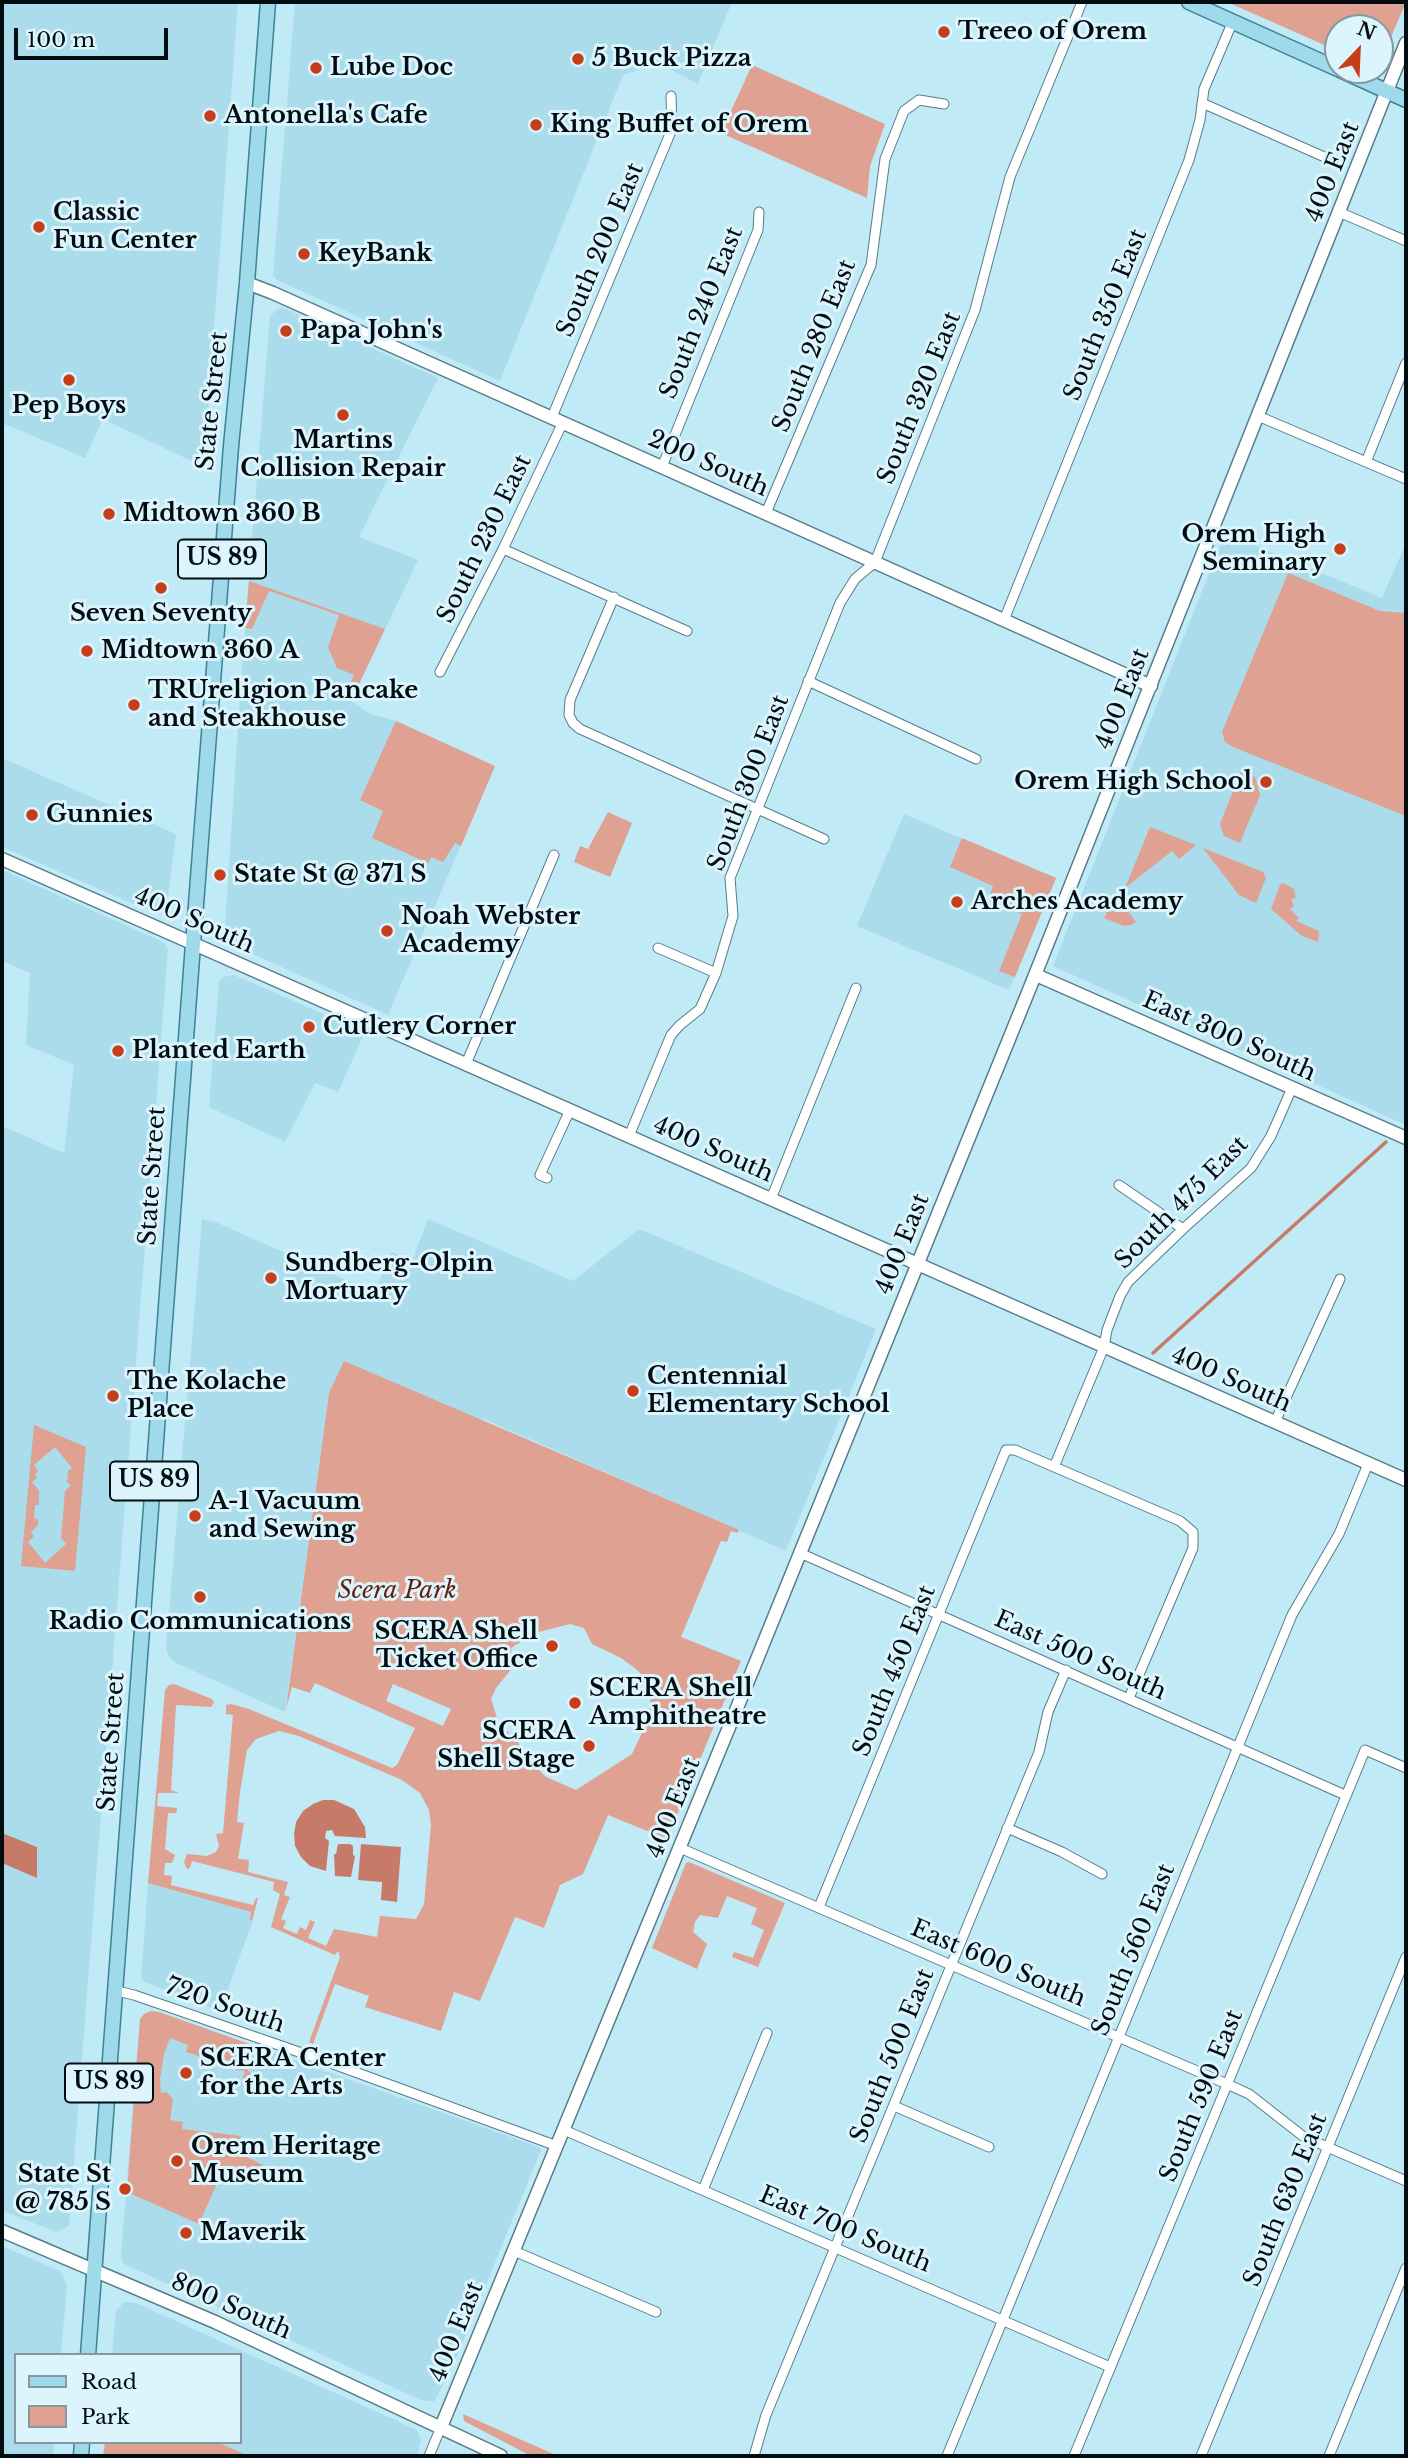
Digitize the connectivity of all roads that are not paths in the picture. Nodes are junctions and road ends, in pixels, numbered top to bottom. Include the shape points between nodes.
1 (268, 2) edge
2 (1082, 2) edge
3 (1189, 2) edge
4 (1233, 21) junction
5 (1406, 43) edge
6 (1324, 63) edge
7 (1371, 84) edge
8 (1387, 91) junction
9 (671, 96) dead end
10 (1406, 100) edge
11 (1202, 103) junction
12 (944, 104) dead end
13 (1329, 159) dead end
14 (759, 212) dead end
15 (1339, 212) junction
16 (1406, 241) edge
17 (247, 283) junction
18 (1406, 363) edge
19 (1258, 416) junction
20 (558, 420) junction
21 (1366, 462) junction
22 (662, 467) junction
23 (1406, 479) edge
24 (766, 513) junction
25 (503, 549) junction
26 (875, 562) junction
27 (614, 597) junction
28 (1004, 620) junction
29 (687, 631) dead end
30 (440, 672) dead end
31 (808, 681) junction
32 (1151, 686) junction
33 (976, 758) dead end
34 (758, 809) junction
35 (824, 839) dead end
36 (554, 855) dead end
37 (2, 859) edge
38 (193, 944) junction
39 (658, 948) dead end
40 (716, 973) junction
41 (1035, 975) junction
42 (856, 988) dead end
43 (466, 1065) junction
44 (1292, 1088) junction
45 (570, 1110) junction
46 (629, 1136) junction
47 (1406, 1138) edge
48 (547, 1178) dead end
49 (1119, 1185) dead end
50 (771, 1199) junction
51 (1183, 1228) junction
52 (918, 1264) junction
53 (1340, 1279) dead end
54 (1104, 1347) junction
55 (1275, 1422) junction
56 (1368, 1464) junction
57 (1054, 1467) junction
58 (1406, 1480) edge
59 (800, 1553) junction
60 (939, 1616) junction
61 (1066, 1670) junction
62 (1129, 1698) junction
63 (1237, 1746) junction
64 (1406, 1769) edge
65 (1345, 1795) junction
66 (1007, 1828) junction
67 (680, 1848) junction
68 (1102, 1874) dead end
69 (819, 1907) junction
70 (1406, 1957) edge
71 (951, 1964) junction
72 (117, 1991) junction
73 (767, 2033) dead end
74 (1119, 2037) junction
75 (1227, 2084) junction
76 (894, 2106) junction
77 (564, 2130) junction
78 (557, 2146) junction
79 (989, 2147) dead end
80 (1328, 2148) junction
81 (1406, 2180) edge
82 (703, 2190) junction
83 (2, 2231) edge
84 (835, 2247) junction
85 (514, 2251) junction
86 (1406, 2268) edge
87 (95, 2270) junction
88 (656, 2312) dead end
89 (1004, 2320) junction
90 (88, 2353) edge
91 (1110, 2367) junction
92 (441, 2427) junction
93 (429, 2456) edge
94 (501, 2456) edge
95 (754, 2456) edge
96 (947, 2456) edge
97 (1074, 2456) edge
98 (1201, 2456) edge
99 (1329, 2456) edge

1 - 17 main road, State Street / US 89
2 - 26 street, South 320 East via 1010,177 975,310
3 - 4 main road
4 - 6 main road
4 - 11 street, South 350 East
5 - 8 street, 400 East
7 - 8 main road
8 - 10 main road
8 - 15 street, 400 East
9 - 20 street, South 200 East via 672,129
11 - 13 street
11 - 28 street, South 350 East via 1189,160
12 - 24 street, South 280 East via 919,100 904,111 885,159 871,265
14 - 22 street, South 240 East via 758,230
15 - 16 street
15 - 19 street, 400 East
17 - 20 street, 200 South
17 - 38 main road, State Street / US 89
18 - 21 street
19 - 21 street
19 - 32 street, 400 East
20 - 22 street, 200 South
20 - 25 street, South 230 East
21 - 23 street
22 - 24 street, 200 South
24 - 26 street, 200 South
25 - 27 street
25 - 30 street, South 230 East
26 - 28 street, 200 South
26 - 31 street, South 300 East via 847,590
27 - 29 street
27 - 34 street via 570,700 570,719 580,729
28 - 32 street, 200 South
31 - 33 street
31 - 34 street, South 300 East
32 - 41 street, 400 East
34 - 35 street
34 - 40 street, South 300 East via 730,878 733,916
36 - 43 street
37 - 38 street, 400 South
38 - 43 street, 400 South
38 - 72 main road, State Street / US 89
39 - 40 street
40 - 46 street, South 300 East via 700,1009 671,1035
41 - 44 street, East 300 South
41 - 52 street, 400 East
42 - 50 street
43 - 45 street, 400 South
44 - 47 street, East 300 South
44 - 51 street, South 475 East via 1251,1168
45 - 46 street, 400 South
45 - 48 street via 540,1175
46 - 50 street, 400 South
49 - 51 street
50 - 52 street, 400 South
51 - 54 street, South 475 East via 1128,1282
52 - 54 street, 400 South
52 - 59 street, 400 East
53 - 55 street
54 - 55 street, 400 South
54 - 57 street, South 475 East
55 - 56 street, 400 South
56 - 58 street, 400 South
56 - 63 street, South 560 East via 1339,1534 1292,1615
57 - 60 street, South 450 East via 1006,1450
57 - 62 street via 1180,1521 1192,1532 1193,1548
59 - 60 street, East 500 South
59 - 67 street, 400 East
60 - 61 street, East 500 South
60 - 69 street, South 450 East
61 - 62 street, East 500 South
61 - 66 street, South 500 East
62 - 63 street, East 500 South
63 - 65 street, East 500 South
63 - 74 street, South 560 East
64 - 65 street, South 590 East via 1364,1750
65 - 75 street, South 590 East
66 - 68 street
66 - 71 street, South 500 East
67 - 69 street, East 600 South
67 - 77 street, 400 East
69 - 71 street, East 600 South
70 - 80 street, South 630 East
71 - 74 street, East 600 South
71 - 76 street, South 500 East
72 - 78 street, 720 South
72 - 87 main road, State Street / US 89
73 - 82 street
74 - 75 street, East 600 South
74 - 89 street, South 560 East
75 - 80 street, East 600 South via 1249,2094 1304,2137
75 - 91 street, South 590 East
76 - 79 street
76 - 84 street, South 500 East
77 - 78 street, 400 East
77 - 82 street, East 700 South
78 - 85 street, 400 East
80 - 81 street, East 600 South
80 - 98 street, South 630 East
82 - 84 street, East 700 South
83 - 87 street, 800 South
84 - 89 street, East 700 South
84 - 95 street, South 500 East via 766,2415
85 - 88 street
85 - 92 street, 400 East
86 - 99 street
87 - 90 main road, State Street / US 89
87 - 92 street, 800 South
89 - 91 street, East 700 South
89 - 96 street, South 560 East
91 - 97 street, South 590 East
92 - 93 street, 400 East
92 - 94 street, 800 South

